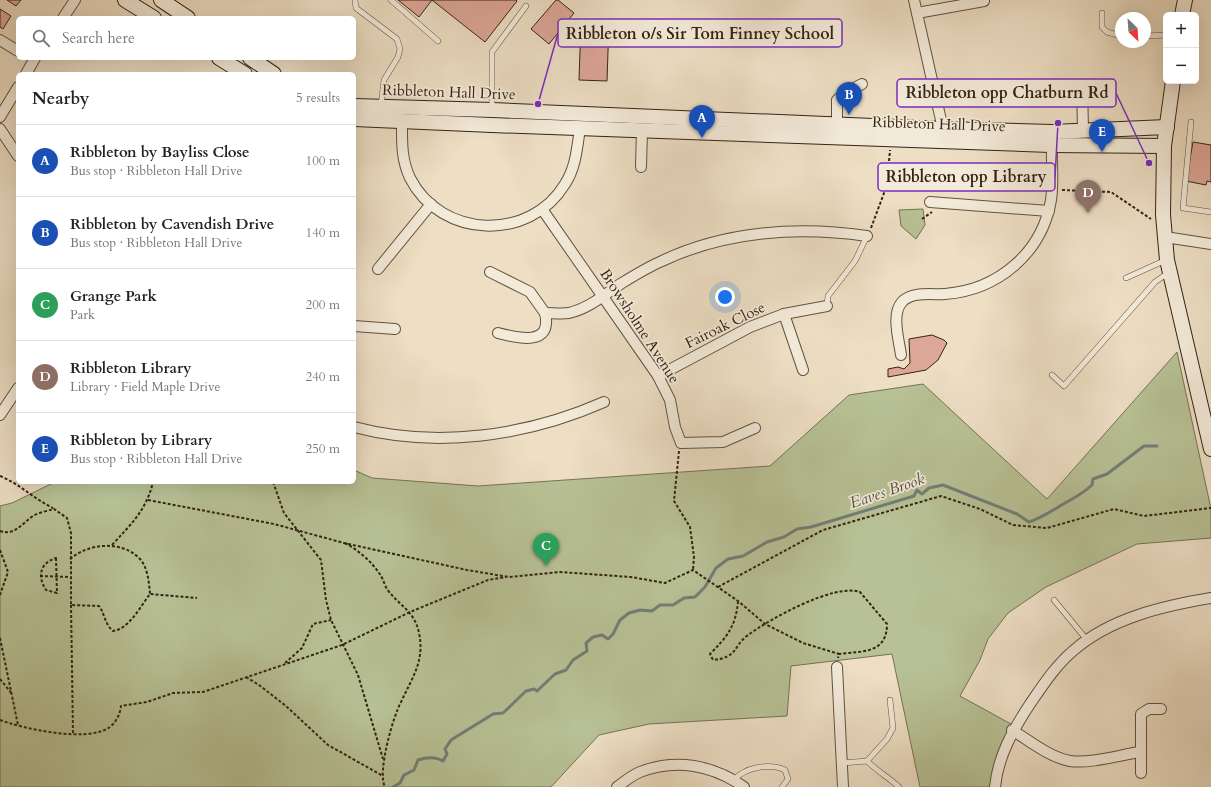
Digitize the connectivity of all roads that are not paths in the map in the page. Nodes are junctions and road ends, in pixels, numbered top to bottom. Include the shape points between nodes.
1 (76, 0) edge
2 (125, 0) edge
3 (161, 0) edge
4 (355, 0) edge
5 (391, 0) edge
6 (914, 0) edge
7 (1185, 0) edge
8 (984, 2) dead end
9 (526, 6) dead end
10 (1183, 12) edge
11 (917, 13) junction
12 (1102, 13) dead end
13 (64, 16) edge
14 (151, 16) edge
15 (185, 16) edge
16 (1115, 34) edge
17 (1163, 35) edge
18 (1151, 36) edge
19 (0, 40) edge
20 (438, 41) dead end
21 (16, 50) edge
22 (33, 60) edge
23 (222, 60) edge
24 (253, 60) edge
25 (27, 72) edge
26 (242, 72) edge
27 (271, 72) edge
28 (862, 84) dead end
29 (1173, 84) edge
30 (1082, 86) dead end
31 (16, 90) edge
32 (356, 106) edge
33 (381, 107) junction
34 (492, 110) junction
35 (580, 114) junction
36 (402, 115) junction
37 (0, 117) edge
38 (356, 118) edge
39 (1191, 122) dead end
40 (492, 125) junction
41 (837, 125) junction
42 (1167, 127) junction
43 (580, 128) junction
44 (0, 129) edge
45 (642, 130) junction
46 (815, 130) junction
47 (1083, 130) junction
48 (943, 135) junction
49 (1052, 138) junction
50 (1164, 146) junction
51 (16, 153) edge
52 (641, 167) dead end
53 (930, 202) dead end
54 (430, 204) junction
55 (542, 209) junction
56 (1048, 211) junction
57 (1211, 212) edge
58 (1165, 232) junction
59 (866, 236) joint
60 (1211, 244) edge
61 (1169, 265) junction
62 (378, 269) dead end
63 (490, 272) dead end
64 (1126, 278) dead end
65 (603, 296) junction
66 (827, 306) joint
67 (545, 313) junction
68 (784, 314) junction
69 (356, 326) edge
70 (395, 328) dead end
71 (498, 333) dead end
72 (901, 355) dead end
73 (803, 370) dead end
74 (1052, 375) dead end
75 (658, 376) junction
76 (16, 391) edge
77 (604, 402) dead end
78 (0, 415) edge
79 (356, 427) edge
80 (755, 428) dead end
81 (1211, 449) edge
82 (1211, 598) edge
83 (1054, 600) dead end
84 (1087, 640) junction
85 (837, 667) road end
86 (890, 700) dead end
87 (1161, 709) dead end
88 (1012, 730) junction
89 (1140, 752) junction
90 (867, 761) junction
91 (842, 763) junction
92 (1141, 773) dead end
93 (734, 780) junction
94 (617, 787) edge
95 (744, 787) edge
96 (782, 787) edge
97 (843, 787) edge
98 (899, 787) edge
99 (995, 787) edge

1 - 13 street
2 - 14 street
3 - 15 street
4 - 33 lane via 356,8 397,38 400,49 384,80
5 - 20 lane
6 - 11 street
7 - 10 street
8 - 11 street
9 - 34 lane via 492,52
11 - 48 street
12 - 16 lane via 1102,27
17 - 18 lane
19 - 21 street
22 - 25 street
23 - 26 street
24 - 27 street
28 - 41 street via 837,100
29 - 42 street
30 - 47 street
31 - 37 street
32 - 33 street, Ribbleton Hall Drive
33 - 36 street, Ribbleton Hall Drive
34 - 35 street, Ribbleton Hall Drive
34 - 36 street, Ribbleton Hall Drive
34 - 40 street
35 - 43 street
35 - 46 street, Ribbleton Hall Drive
36 - 38 street, Ribbleton Hall Drive
36 - 40 street, Ribbleton Hall Drive
36 - 54 street via 401,147 406,168 416,188
39 - 57 lane via 1183,208
40 - 43 street, Ribbleton Hall Drive
41 - 46 street, Ribbleton Hall Drive
41 - 48 street, Ribbleton Hall Drive
42 - 47 street, Ribbleton Hall Drive
42 - 50 street
43 - 45 street, Ribbleton Hall Drive
43 - 55 street via 577,152 570,174 558,193
44 - 51 street
45 - 46 street, Ribbleton Hall Drive
45 - 52 street
46 - 48 street, Ribbleton Hall Drive via 891,139
47 - 49 street, Ribbleton Hall Drive
48 - 49 street, Ribbleton Hall Drive
49 - 50 street, Ribbleton Hall Drive
49 - 56 street via 1052,189
50 - 58 street
53 - 56 street
54 - 55 street via 455,219 482,226 514,223
54 - 62 street
55 - 65 street, Browsholme Avenue
56 - 72 street via 1041,232 1028,251 1011,269 1000,276 976,288 912,295 902,301 897,314
58 - 60 street
58 - 61 street
59 - 65 street via 773,231 728,238 662,260
59 - 66 lane via 855,261 828,296
61 - 64 lane
61 - 74 lane via 1064,386
61 - 81 street
63 - 67 street via 530,292
65 - 67 street via 590,305 568,313
65 - 75 street, Browsholme Avenue
66 - 68 street, Fairoak Close
67 - 71 street via 545,326 534,337 525,339
68 - 73 street, Fairoak Close
68 - 75 street, Fairoak Close via 750,326
69 - 70 street
75 - 80 street, Browsholme Avenue via 670,400 681,443 723,442
76 - 78 street
77 - 79 street via 537,426 469,436 418,437 384,434
82 - 84 street via 1175,604 1140,614
83 - 84 lane
84 - 88 street via 1056,669
85 - 91 street
86 - 90 lane via 894,728
87 - 89 street via 1149,709 1141,714
88 - 89 street via 1048,752 1071,761
88 - 99 street via 999,762
89 - 92 street
90 - 91 lane
90 - 98 lane
91 - 97 street
93 - 94 street via 690,765 668,764 638,772
93 - 95 street
93 - 96 lane via 739,774 754,768 781,768 786,770 788,779

